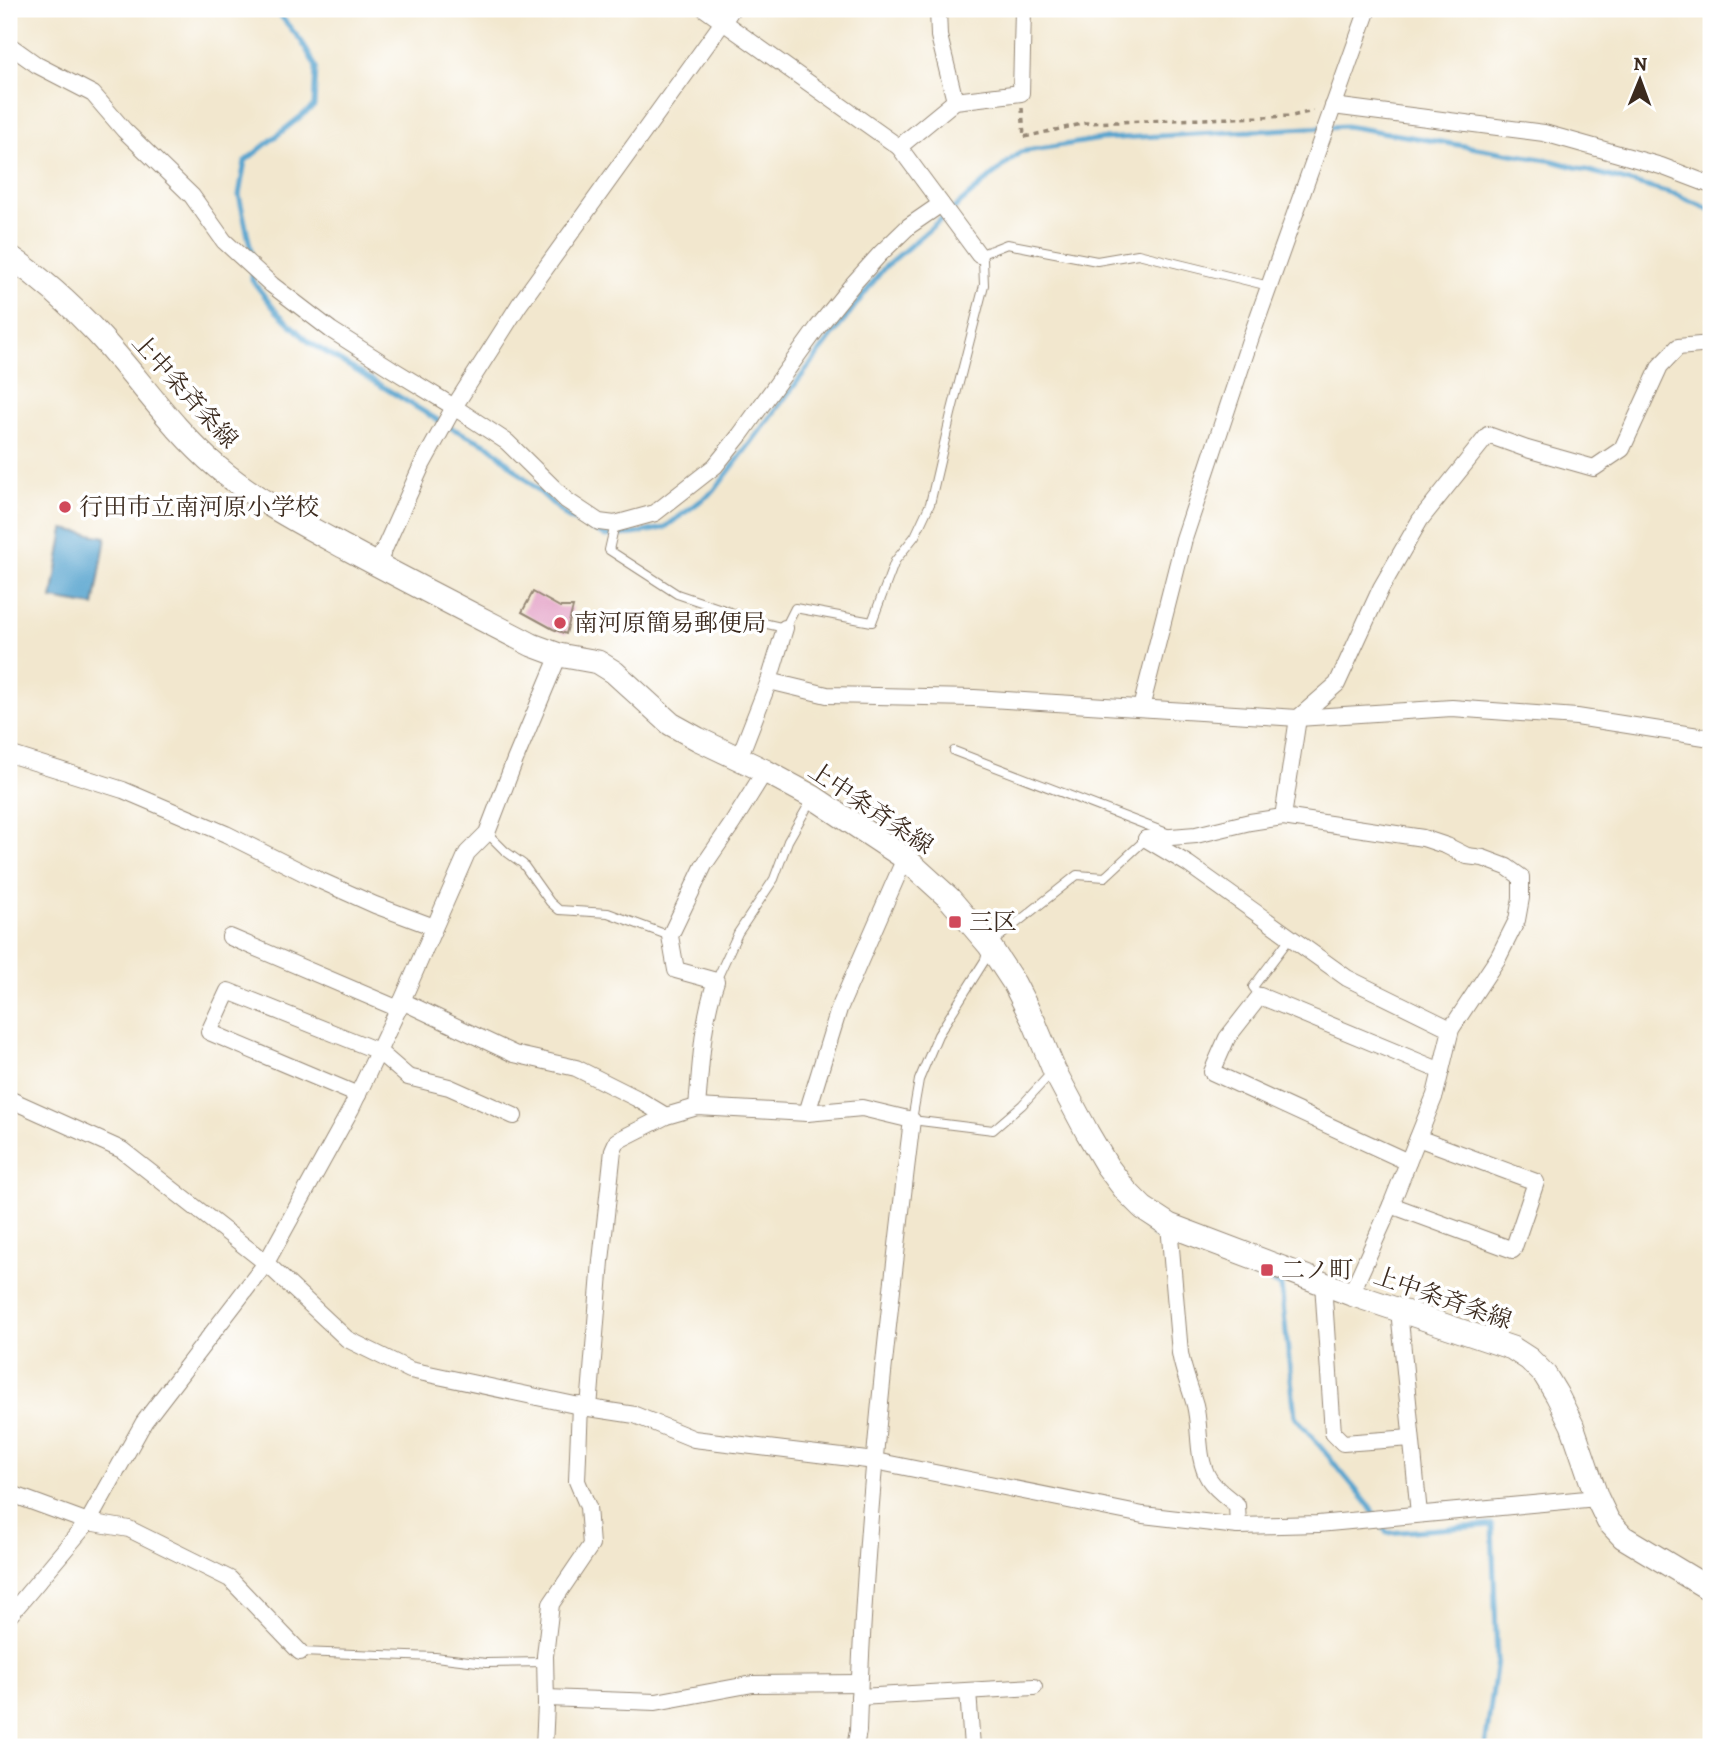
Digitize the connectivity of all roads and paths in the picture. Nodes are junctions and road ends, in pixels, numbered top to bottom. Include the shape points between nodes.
1 (705, 9) edge
2 (938, 9) edge
3 (1023, 9) edge
4 (1368, 9) edge
5 (727, 15) edge
6 (9, 45) edge
7 (1021, 93) junction
8 (956, 101) junction
9 (1333, 106) junction
10 (899, 147) junction
11 (1711, 185) edge
12 (941, 204) junction
13 (979, 255) junction
14 (9, 256) edge
15 (1269, 286) junction
16 (1711, 344) edge
17 (454, 407) junction
18 (615, 524) junction
19 (377, 565) junction
20 (785, 628) junction
21 (559, 655) junction
22 (769, 681) junction
23 (1141, 708) junction
24 (1298, 718) junction
25 (1711, 738) edge
26 (954, 751) dead end
27 (9, 754) edge
28 (739, 758) junction
29 (765, 771) junction
30 (813, 797) junction
31 (1283, 817) junction
32 (487, 833) junction
33 (1176, 837) junction
34 (1146, 839) junction
35 (905, 858) junction
36 (434, 927) junction
37 (670, 936) junction
38 (230, 937) dead end
39 (1290, 938) junction
40 (989, 945) junction
41 (716, 981) junction
42 (1260, 996) junction
43 (401, 1005) junction
44 (1451, 1029) junction
45 (378, 1051) junction
46 (1054, 1070) junction
47 (1441, 1071) junction
48 (358, 1094) junction
49 (9, 1099) edge
50 (697, 1107) junction
51 (807, 1113) junction
52 (514, 1116) dead end
53 (666, 1116) junction
54 (912, 1119) junction
55 (1418, 1138) junction
56 (1408, 1162) junction
57 (1391, 1205) junction
58 (1169, 1225) junction
59 (266, 1263) junction
60 (1323, 1283) junction
61 (1351, 1294) junction
62 (1399, 1310) junction
63 (585, 1407) junction
64 (1411, 1438) junction
65 (876, 1461) junction
66 (9, 1493) edge
67 (1597, 1498) junction
68 (1419, 1514) junction
69 (88, 1522) junction
70 (1238, 1526) junction
71 (1711, 1590) edge
72 (9, 1616) edge
73 (300, 1652) joint
74 (545, 1662) junction
75 (1034, 1687) dead end
76 (859, 1690) junction
77 (968, 1691) junction
78 (546, 1698) junction
79 (544, 1747) edge
80 (855, 1747) edge
81 (972, 1747) edge

1 - 5 street
2 - 8 street via 939,36
3 - 7 street
4 - 9 street
5 - 10 street
5 - 17 street via 519,305
6 - 17 street via 93,94 192,196 223,241 272,285 331,330
7 - 8 street
7 - 9 path via 1024,137 1086,123 1292,116
8 - 10 street
9 - 11 street via 1544,133
9 - 15 street
10 - 12 street
12 - 13 street
12 - 18 street via 909,226 852,285 715,466 655,513
13 - 15 lane via 1007,244 1097,261 1138,254
13 - 20 lane via 984,285 930,504 915,536 895,561 872,622 795,608
14 - 19 main road, 上中条斉条線 via 66,301 216,466 248,492
15 - 23 street via 1184,539
16 - 24 street via 1678,348 1660,366 1622,449 1594,468 1488,435 1420,520 1381,588 1337,684
17 - 18 street via 507,442 566,500 599,522
17 - 19 street
18 - 20 lane via 609,550 677,594
19 - 21 main road, 上中条斉条線
20 - 22 street
21 - 28 main road, 上中条斉条線 via 598,662 671,724
21 - 32 street
22 - 23 street via 827,695
22 - 28 street
23 - 24 street
24 - 25 street via 1452,708 1577,718
24 - 31 street
26 - 33 lane
27 - 36 street via 123,790 375,905
28 - 29 main road, 上中条斉条線
29 - 30 main road, 上中条斉条線
29 - 37 street via 704,865
30 - 35 main road, 上中条斉条線
30 - 41 lane via 788,841 774,880 738,933
31 - 33 street
31 - 44 street via 1423,838 1507,867 1521,877 1517,920
32 - 36 street via 467,853
32 - 37 lane via 523,864 559,909 608,913
33 - 34 street
34 - 39 street
34 - 40 lane via 1105,877 1077,875
35 - 40 main road, 上中条斉条線 via 949,898
35 - 51 street via 839,1009
36 - 43 street
37 - 41 street via 676,970
38 - 43 street
39 - 42 lane via 1252,987
39 - 44 street via 1347,978
40 - 46 main road, 上中条斉条線 via 1014,983
40 - 54 lane via 985,960 938,1035 919,1080
41 - 50 street via 708,1003
42 - 47 street
42 - 56 street via 1227,1038 1212,1072
43 - 45 street
43 - 53 street via 514,1054 576,1068
44 - 47 street
45 - 48 street
45 - 48 street via 228,991 209,1032
45 - 52 street via 408,1077 449,1087
46 - 54 lane via 993,1130
46 - 58 main road, 上中条斉条線 via 1114,1175 1143,1208
47 - 55 street
48 - 59 street
49 - 59 street via 122,1150
50 - 51 street
50 - 53 street
51 - 54 street via 862,1108
53 - 63 street via 617,1141 614,1150
54 - 65 street
55 - 56 street
55 - 57 street via 1536,1182 1513,1250
56 - 57 street
57 - 61 street
58 - 60 main road, 上中条斉条線
58 - 70 street via 1180,1353 1196,1408 1203,1467 1217,1489 1237,1505
59 - 63 street via 347,1339 410,1370
59 - 69 street via 144,1422
60 - 61 main road, 上中条斉条線
60 - 64 street via 1333,1433 1343,1443
61 - 62 main road, 上中条斉条線
62 - 64 street
62 - 67 main road, 上中条斉条線 via 1512,1348 1529,1359 1545,1375 1572,1425
63 - 65 street via 635,1415 694,1439
63 - 74 street via 577,1481 588,1507 591,1545 551,1604
64 - 68 street
65 - 70 street via 1143,1515
65 - 76 street
66 - 69 street
67 - 68 street
67 - 71 main road, 上中条斉条線 via 1608,1521 1623,1537
68 - 70 street
69 - 72 street
69 - 73 street via 128,1529 230,1579
73 - 74 lane
74 - 78 street
75 - 77 street
76 - 77 street
76 - 78 street via 753,1684 656,1702
76 - 80 street
77 - 81 street
78 - 79 street

